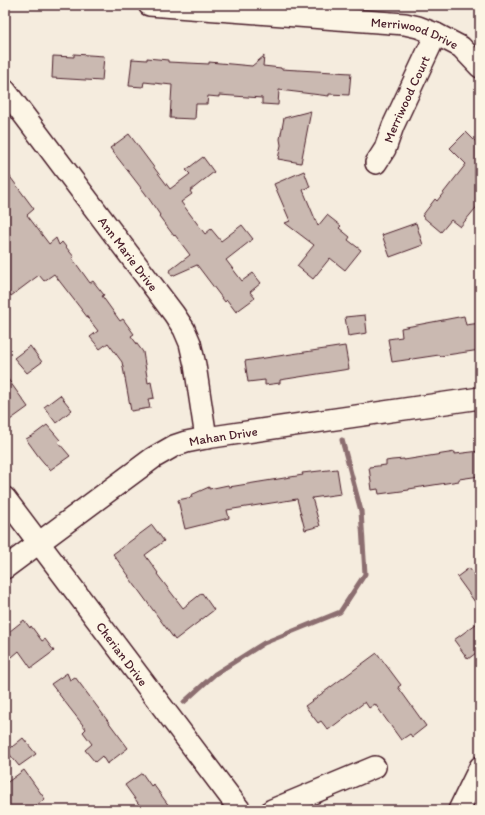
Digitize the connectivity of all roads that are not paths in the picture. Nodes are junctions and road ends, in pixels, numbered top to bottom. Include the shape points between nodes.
1 (149, 5) edge
2 (436, 34) junction
3 (480, 66) edge
4 (5, 90) edge
5 (376, 163) dead end
6 (480, 398) edge
7 (206, 438) junction
8 (5, 498) edge
9 (39, 543) junction
10 (5, 568) edge
11 (375, 767) dead end
12 (480, 767) edge
13 (240, 810) edge
14 (272, 810) edge
15 (459, 810) edge

1 - 2 street, Merriwood Drive via 405,24
2 - 3 street, Merriwood Drive via 461,46
2 - 5 street, Merriwood Court via 393,126 385,149
4 - 7 street, Ann Marie Drive via 184,329 195,364
6 - 7 street, Mahan Drive
7 - 9 street, Mahan Drive via 174,446 153,458
8 - 9 street, Cherian Drive
9 - 10 street, Mahan Drive
9 - 13 street, Cherian Drive
11 - 14 street
12 - 15 street

